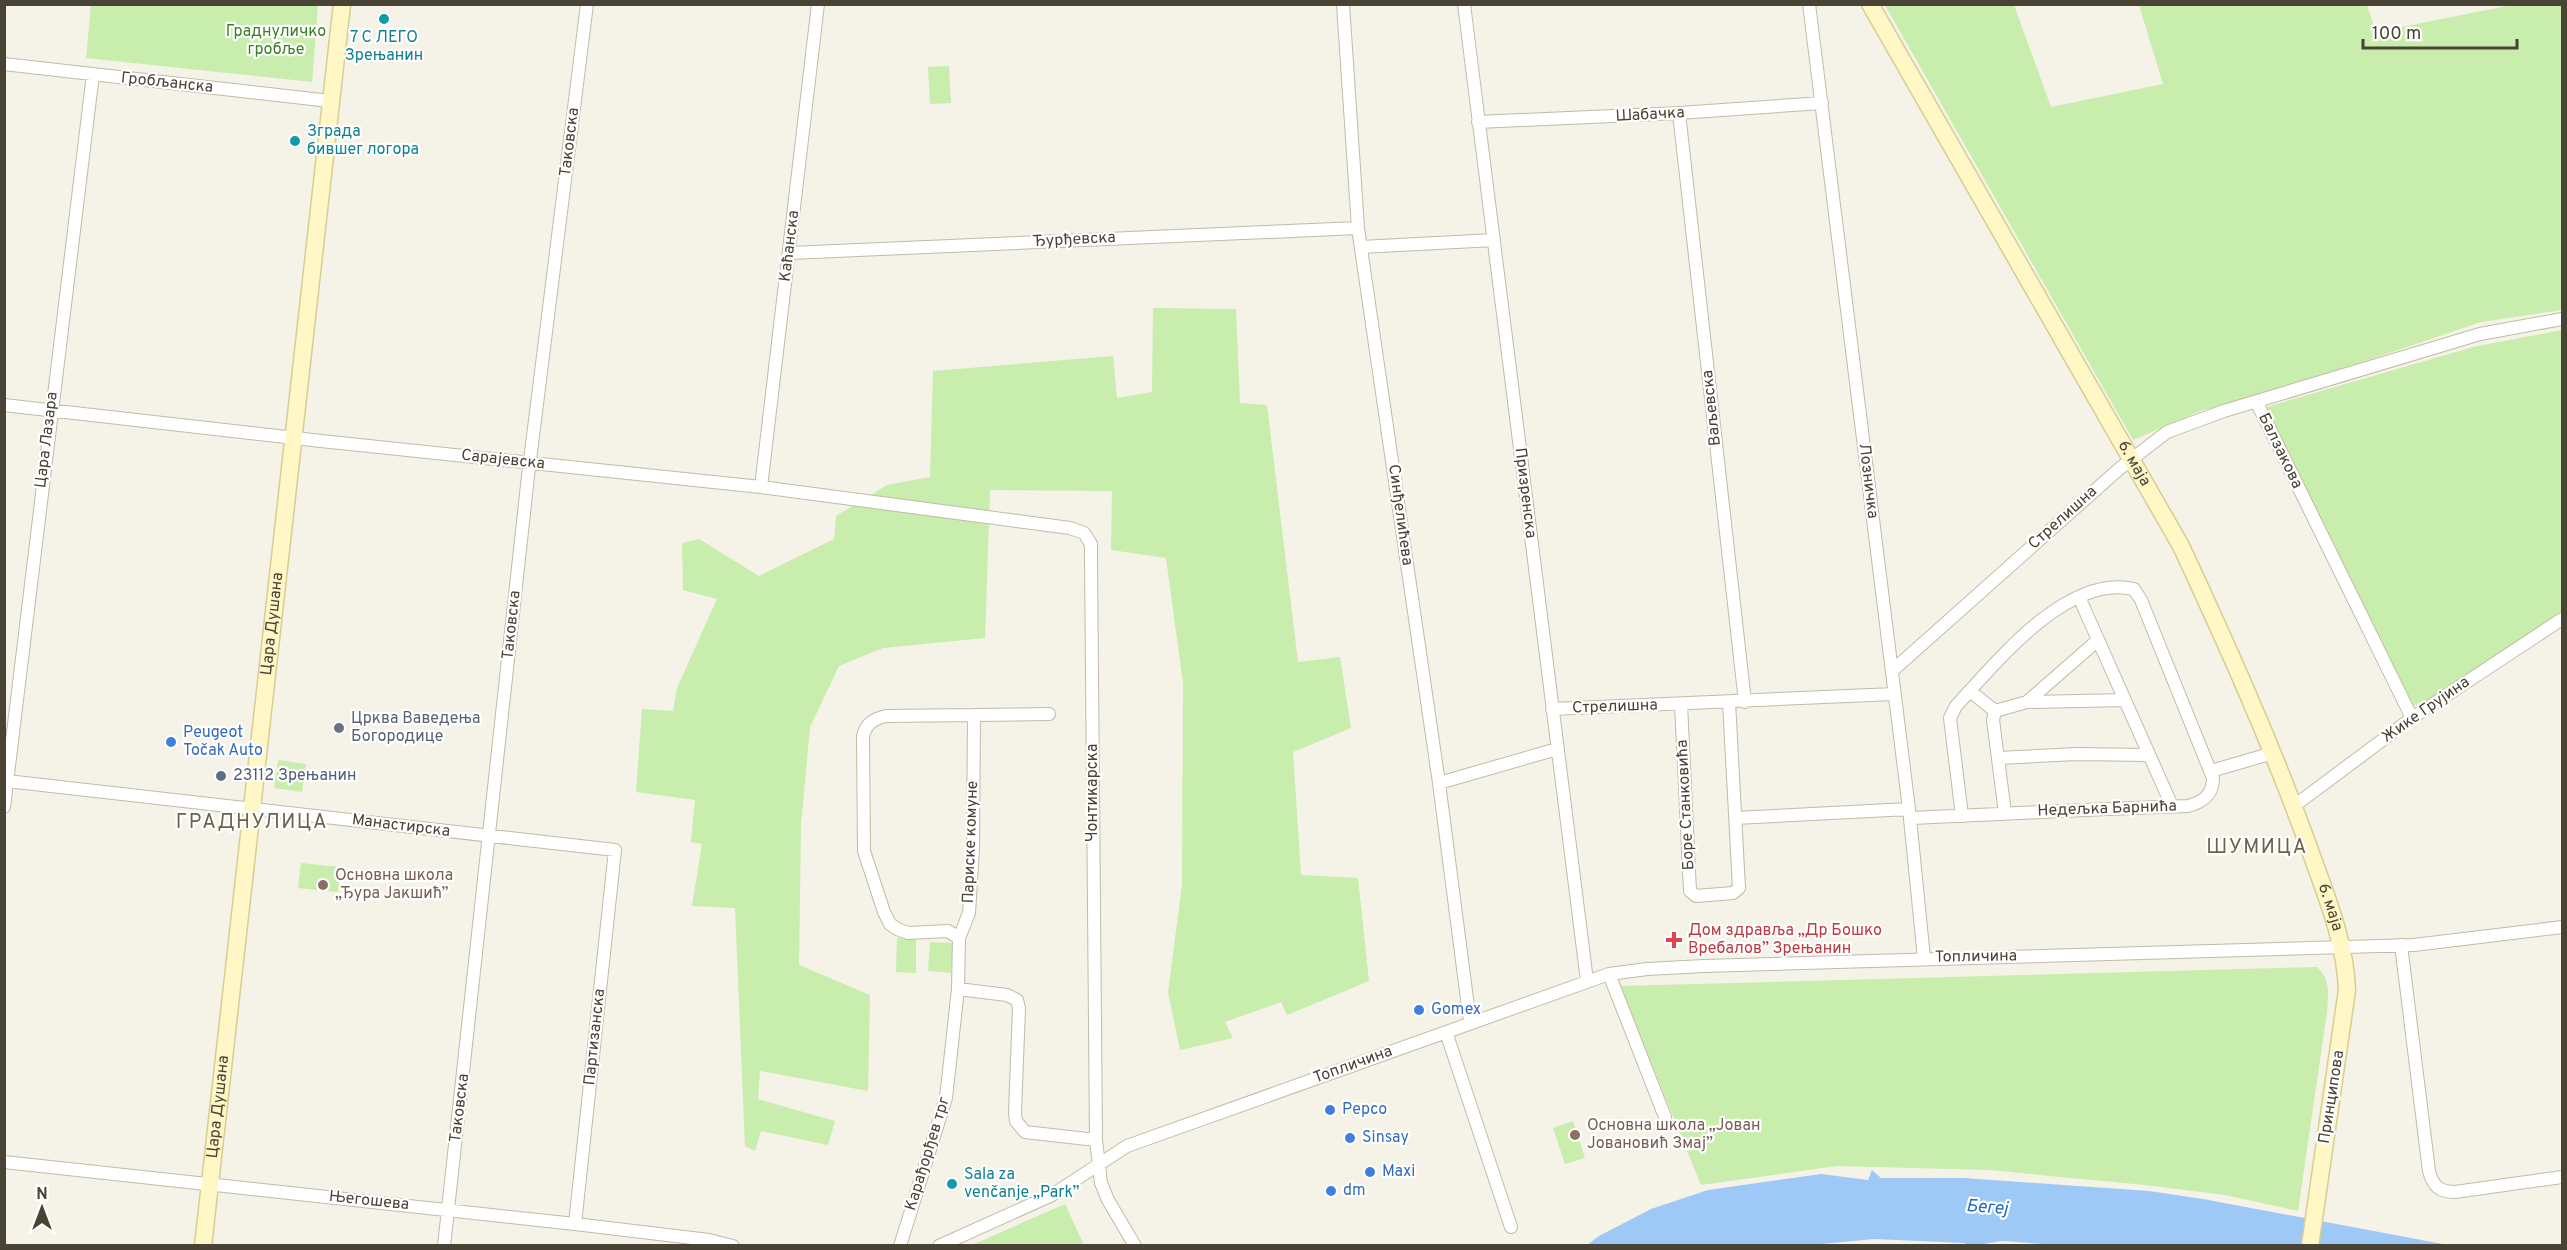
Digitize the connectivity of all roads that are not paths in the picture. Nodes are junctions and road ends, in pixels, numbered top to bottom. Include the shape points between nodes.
1 (342, 4) edge
2 (587, 4) edge
3 (818, 4) edge
4 (1343, 4) edge
5 (1464, 4) edge
6 (1809, 4) edge
7 (1870, 4) edge
8 (4, 64) edge
9 (93, 74) junction
10 (330, 101) junction
11 (1822, 103) junction
12 (1679, 113) junction
13 (1478, 122) junction
14 (1358, 228) junction
15 (1494, 240) junction
16 (1361, 247) junction
17 (790, 253) junction
18 (2562, 319) edge
19 (2257, 403) junction
20 (4, 405) edge
21 (51, 410) junction
22 (294, 438) junction
23 (2130, 459) junction
24 (530, 462) junction
25 (760, 487) junction
26 (1001, 519) joint
27 (2079, 597) junction
28 (2562, 619) edge
29 (2098, 640) junction
30 (1892, 671) junction
31 (1970, 691) junction
32 (1894, 694) junction
33 (2125, 700) junction
34 (1729, 702) junction
35 (1745, 702) junction
36 (2027, 702) junction
37 (1681, 704) junction
38 (1552, 709) junction
39 (1995, 711) junction
40 (1049, 714) dead end
41 (974, 715) junction
42 (2412, 718) junction
43 (1557, 749) junction
44 (2273, 753) junction
45 (2149, 755) junction
46 (1998, 758) junction
47 (2211, 771) junction
48 (8, 781) junction
49 (1439, 783) junction
50 (2172, 806) junction
51 (2294, 806) junction
52 (4, 807) edge
53 (254, 809) junction
54 (2005, 813) junction
55 (1910, 814) junction
56 (1962, 816) junction
57 (1735, 818) junction
58 (488, 836) junction
59 (615, 850) joint
60 (2562, 927) edge
61 (959, 938) junction
62 (2401, 945) junction
63 (2343, 948) junction
64 (1924, 958) junction
65 (1609, 975) junction
66 (1587, 981) junction
67 (958, 989) junction
68 (1470, 1022) junction
69 (1446, 1032) junction
70 (1665, 1117) dead end
71 (1096, 1140) junction
72 (4, 1162) edge
73 (1099, 1162) junction
74 (2562, 1177) edge
75 (211, 1184) junction
76 (449, 1209) junction
77 (575, 1224) junction
78 (1511, 1227) dead end
79 (203, 1245) edge
80 (444, 1245) edge
81 (733, 1245) edge
82 (900, 1245) edge
83 (939, 1245) edge
84 (1135, 1245) edge
85 (2310, 1245) edge

1 - 10 street, Цара Душана
2 - 24 street, Таковска
3 - 17 street, Каћанска
4 - 14 street, Синђелићева
5 - 13 street, Призренска
6 - 11 street, Лозничка
7 - 23 street, 6. маја
8 - 9 street, Гробљанска
9 - 10 street, Гробљанска
9 - 21 street, Цара Лазара
10 - 22 street, Цара Душана
11 - 12 street, Шабачка
11 - 30 street, Лозничка
12 - 13 street, Шабачка
12 - 35 street, Ваљевска
13 - 15 street, Призренска
14 - 16 street, Синђелићева
14 - 17 street, Ђурђевска
15 - 16 street
15 - 38 street, Призренска
16 - 49 street, Синђелићева
17 - 25 street, Каћанска
18 - 19 street, Балзакова via 2480,334
19 - 23 street, Стрелишна via 2175,429
19 - 42 street, Балзакова
20 - 21 street, Сарајевска
21 - 22 street, Сарајевска
21 - 48 street, Цара Лазара
22 - 24 street, Сарајевска
22 - 53 street, Цара Душана
23 - 30 street, Стрелишна
23 - 44 street, 6. маја via 2181,546
24 - 25 street, Сарајевска
24 - 58 street, Таковска
25 - 26 street, Сарајевска
26 - 71 street, Чонтикарска via 1077,530 1084,532 1091,544
27 - 29 street
27 - 31 street via 2053,610
27 - 47 street via 2108,587 2134,589 2138,594
28 - 42 street, Жике Грујина
29 - 33 street
29 - 36 street
30 - 32 street, Лозничка
31 - 39 street
31 - 56 street via 1950,718
32 - 35 street, Стрелишна
32 - 55 street, Лозничка
33 - 36 street
33 - 45 street
34 - 35 street, Стрелишна
34 - 37 street, Стрелишна
34 - 57 street, Боре Станковића
36 - 39 street
37 - 38 street, Стрелишна
37 - 57 street, Боре Станковића via 1690,891 1696,896 1733,893 1739,888
38 - 43 street, Призренска
39 - 46 street
40 - 41 street
41 - 61 street, Париске комуне via 972,871 969,913
41 - 61 street via 886,716 870,722 862,736 864,851 884,912 890,924 908,933 948,931
42 - 51 street, Жике Грујина
43 - 49 street
43 - 66 street, Призренска
44 - 47 street
44 - 51 street, 6. маја
45 - 46 street
45 - 50 street
46 - 54 street
47 - 50 street, Недељка Барнића via 2213,783 2204,800
48 - 52 street, Цара Лазара
48 - 53 street, Манастирска
49 - 68 street, Синђелићева
50 - 54 street, Недељка Барнића
51 - 63 street, 6. маја
53 - 58 street, Манастирска
53 - 75 street, Цара Душана
54 - 56 street, Недељка Барнића
55 - 56 street, Недељка Барнића
55 - 57 street
55 - 64 street, Лозничка
58 - 59 street, Манастирска
58 - 76 street, Таковска
59 - 77 street, Партизанска
60 - 62 street, Топличина
61 - 67 street, Карађорђев трг
62 - 63 street, Топличина
62 - 74 street via 2416,1080 2434,1185 2444,1192 2455,1192
63 - 64 street, Топличина
63 - 85 street, Принципова via 2346,1005
64 - 65 street, Топличина via 1647,969
65 - 66 street, Топличина
65 - 70 street
66 - 68 street, Топличина
67 - 71 street via 1007,995 1017,1000 1015,1113 1019,1127 1026,1132
67 - 82 street, Карађорђев трг via 946,1098
68 - 69 street, Топличина
69 - 73 street, Топличина via 1127,1146
69 - 78 street
71 - 73 street
72 - 75 street, Његошева
73 - 83 street via 1052,1195
73 - 84 street via 1104,1192
75 - 76 street, Његошева
75 - 79 street, Цара Душана
76 - 77 street, Његошева
76 - 80 street, Таковска
77 - 81 street, Његошева

